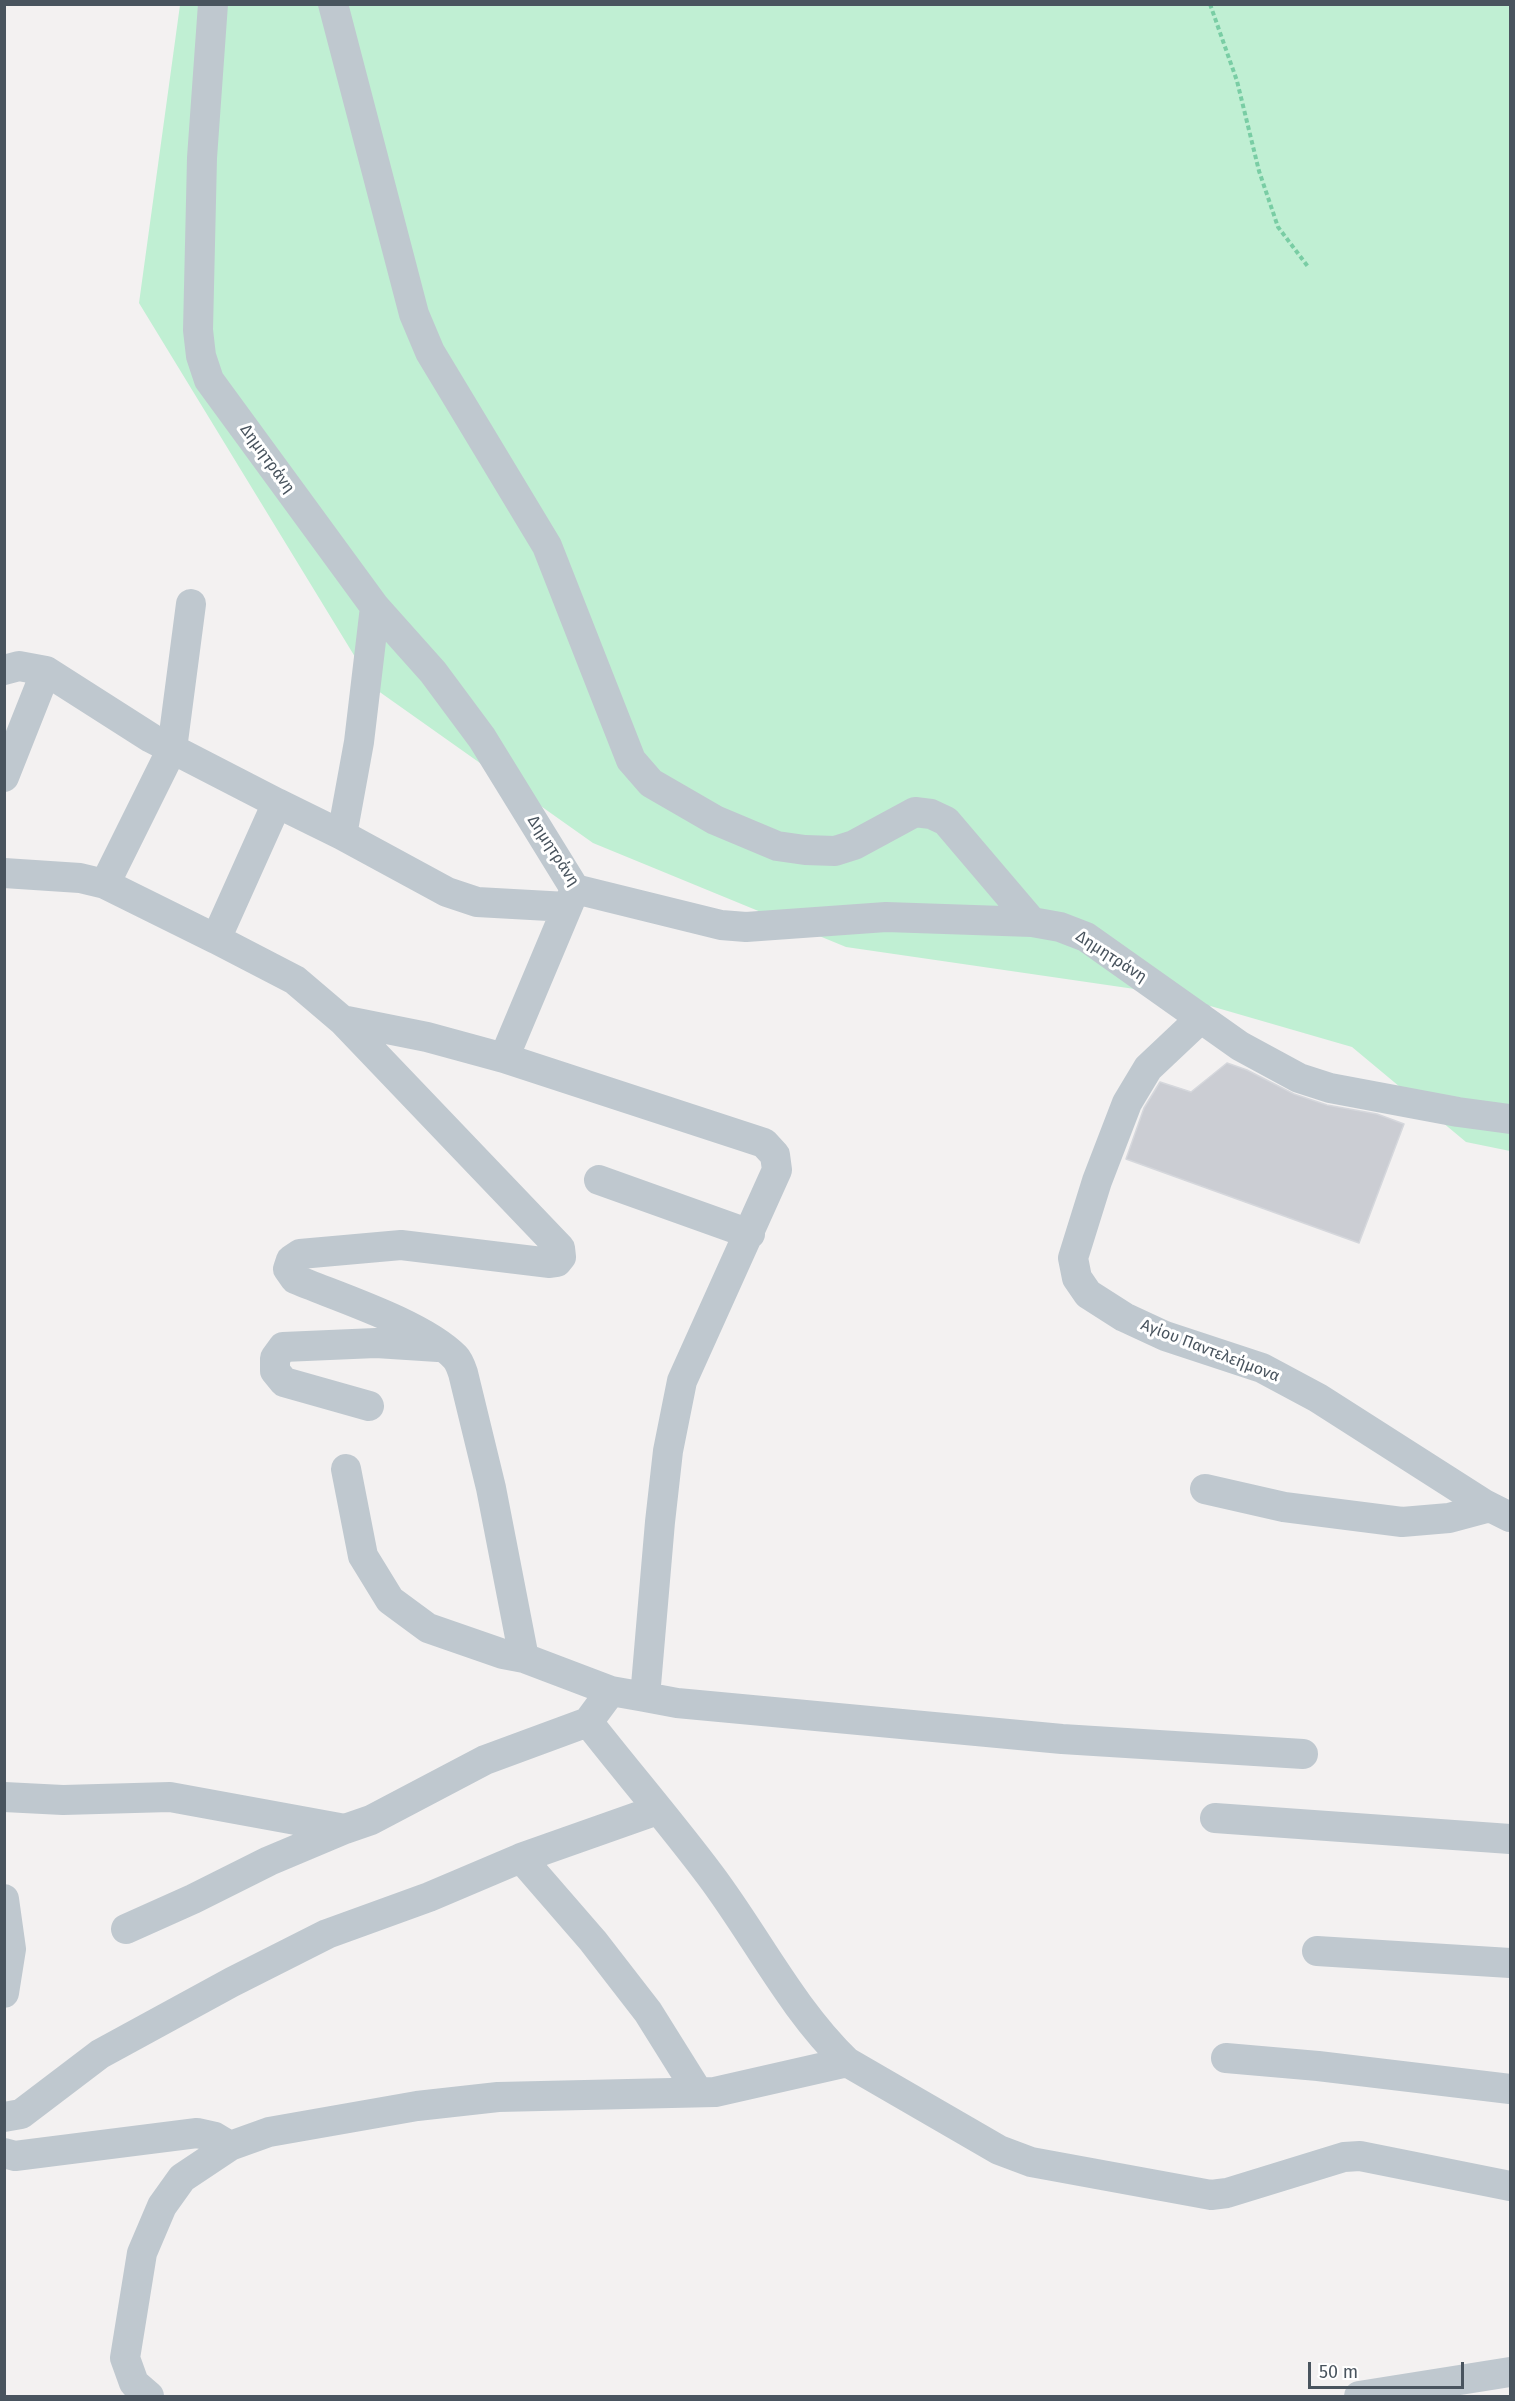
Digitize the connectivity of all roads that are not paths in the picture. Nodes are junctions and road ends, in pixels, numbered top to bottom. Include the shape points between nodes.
1 (213, 4) edge
2 (333, 4) edge
3 (191, 604) dead end
4 (375, 607) junction
5 (4, 670) edge
6 (46, 670) junction
7 (172, 748) junction
8 (4, 777) edge
9 (277, 803) junction
10 (342, 835) junction
11 (4, 873) edge
12 (105, 884) junction
13 (571, 898) junction
14 (1032, 922) junction
15 (216, 939) junction
16 (1201, 1018) junction
17 (342, 1020) junction
18 (504, 1058) junction
19 (1510, 1119) edge
20 (599, 1180) dead end
21 (750, 1234) junction
22 (444, 1347) junction
23 (369, 1406) dead end
24 (346, 1469) dead end
25 (1205, 1489) dead end
26 (1500, 1512) edge
27 (524, 1659) junction
28 (612, 1691) junction
29 (645, 1697) junction
30 (588, 1722) junction
31 (1303, 1754) dead end
32 (4, 1797) edge
33 (657, 1810) junction
34 (1215, 1818) dead end
35 (345, 1829) junction
36 (1510, 1839) edge
37 (521, 1858) junction
38 (4, 1899) edge
39 (126, 1929) dead end
40 (1317, 1951) dead end
41 (1510, 1963) edge
42 (4, 1993) edge
43 (1226, 2058) dead end
44 (847, 2062) junction
45 (1510, 2089) edge
46 (698, 2092) junction
47 (4, 2117) edge
48 (230, 2146) junction
49 (4, 2153) edge
50 (1510, 2186) edge
51 (1510, 2372) edge
52 (1412, 2392) edge
53 (148, 2397) edge
54 (1359, 2397) edge

1 - 4 street, Δημητράνη via 202,158 198,330 201,356 209,380
2 - 14 street via 414,314 430,352 546,546 631,760 651,783 715,820 777,846 835,851 915,812 931,814 946,821
3 - 7 street
4 - 10 street via 359,742
4 - 13 street, Δημητράνη via 433,672 482,738
5 - 6 street via 19,666
6 - 7 street
6 - 8 street
7 - 9 street
7 - 12 street
9 - 10 street
9 - 15 street
10 - 13 street via 447,892 477,902
11 - 12 street via 80,878
12 - 15 street
13 - 14 street, Δημητράνη via 746,927 886,917
13 - 18 street
14 - 16 street, Δημητράνη via 1086,937
15 - 17 street via 295,980
16 - 19 street, Δημητράνη via 1240,1046 1299,1078 1330,1088
16 - 26 street, Αγίου Παντελεήμονα via 1148,1068 1127,1103 1073,1258 1077,1278 1088,1294 1124,1317 1166,1336 1262,1368 1318,1398
17 - 18 street
17 - 22 street via 560,1248 561,1257 550,1263 400,1245 300,1254 291,1260 288,1269 295,1279 400,1323
18 - 21 street via 764,1143 775,1155 777,1170
20 - 21 street
21 - 29 street via 682,1381 668,1451
22 - 23 street via 376,1343 283,1347 275,1358 275,1371 284,1382
22 - 27 street via 457,1359 463,1373 491,1488
24 - 27 street via 363,1556 390,1600 428,1628
25 - 26 street via 1284,1507 1402,1522
27 - 28 street
28 - 29 street
28 - 30 street
29 - 31 street via 1062,1739
30 - 33 street
30 - 35 street via 485,1760 371,1820
32 - 35 street via 170,1797
33 - 37 street
33 - 44 street via 710,1875 807,2017
34 - 36 street
35 - 39 street
37 - 46 street via 648,2012
37 - 47 street via 316,1940 232,1982 99,2054 21,2114
38 - 42 street via 11,1948
40 - 41 street
43 - 45 street
44 - 46 street via 715,2092
44 - 50 street via 999,2150 1031,2162 1211,2195 1344,2157 1360,2156
46 - 48 street via 498,2097 417,2106 269,2132
48 - 49 street via 197,2133 15,2156
48 - 53 street via 182,2178 162,2206 142,2253 125,2358 134,2383
51 - 52 street
52 - 54 street

